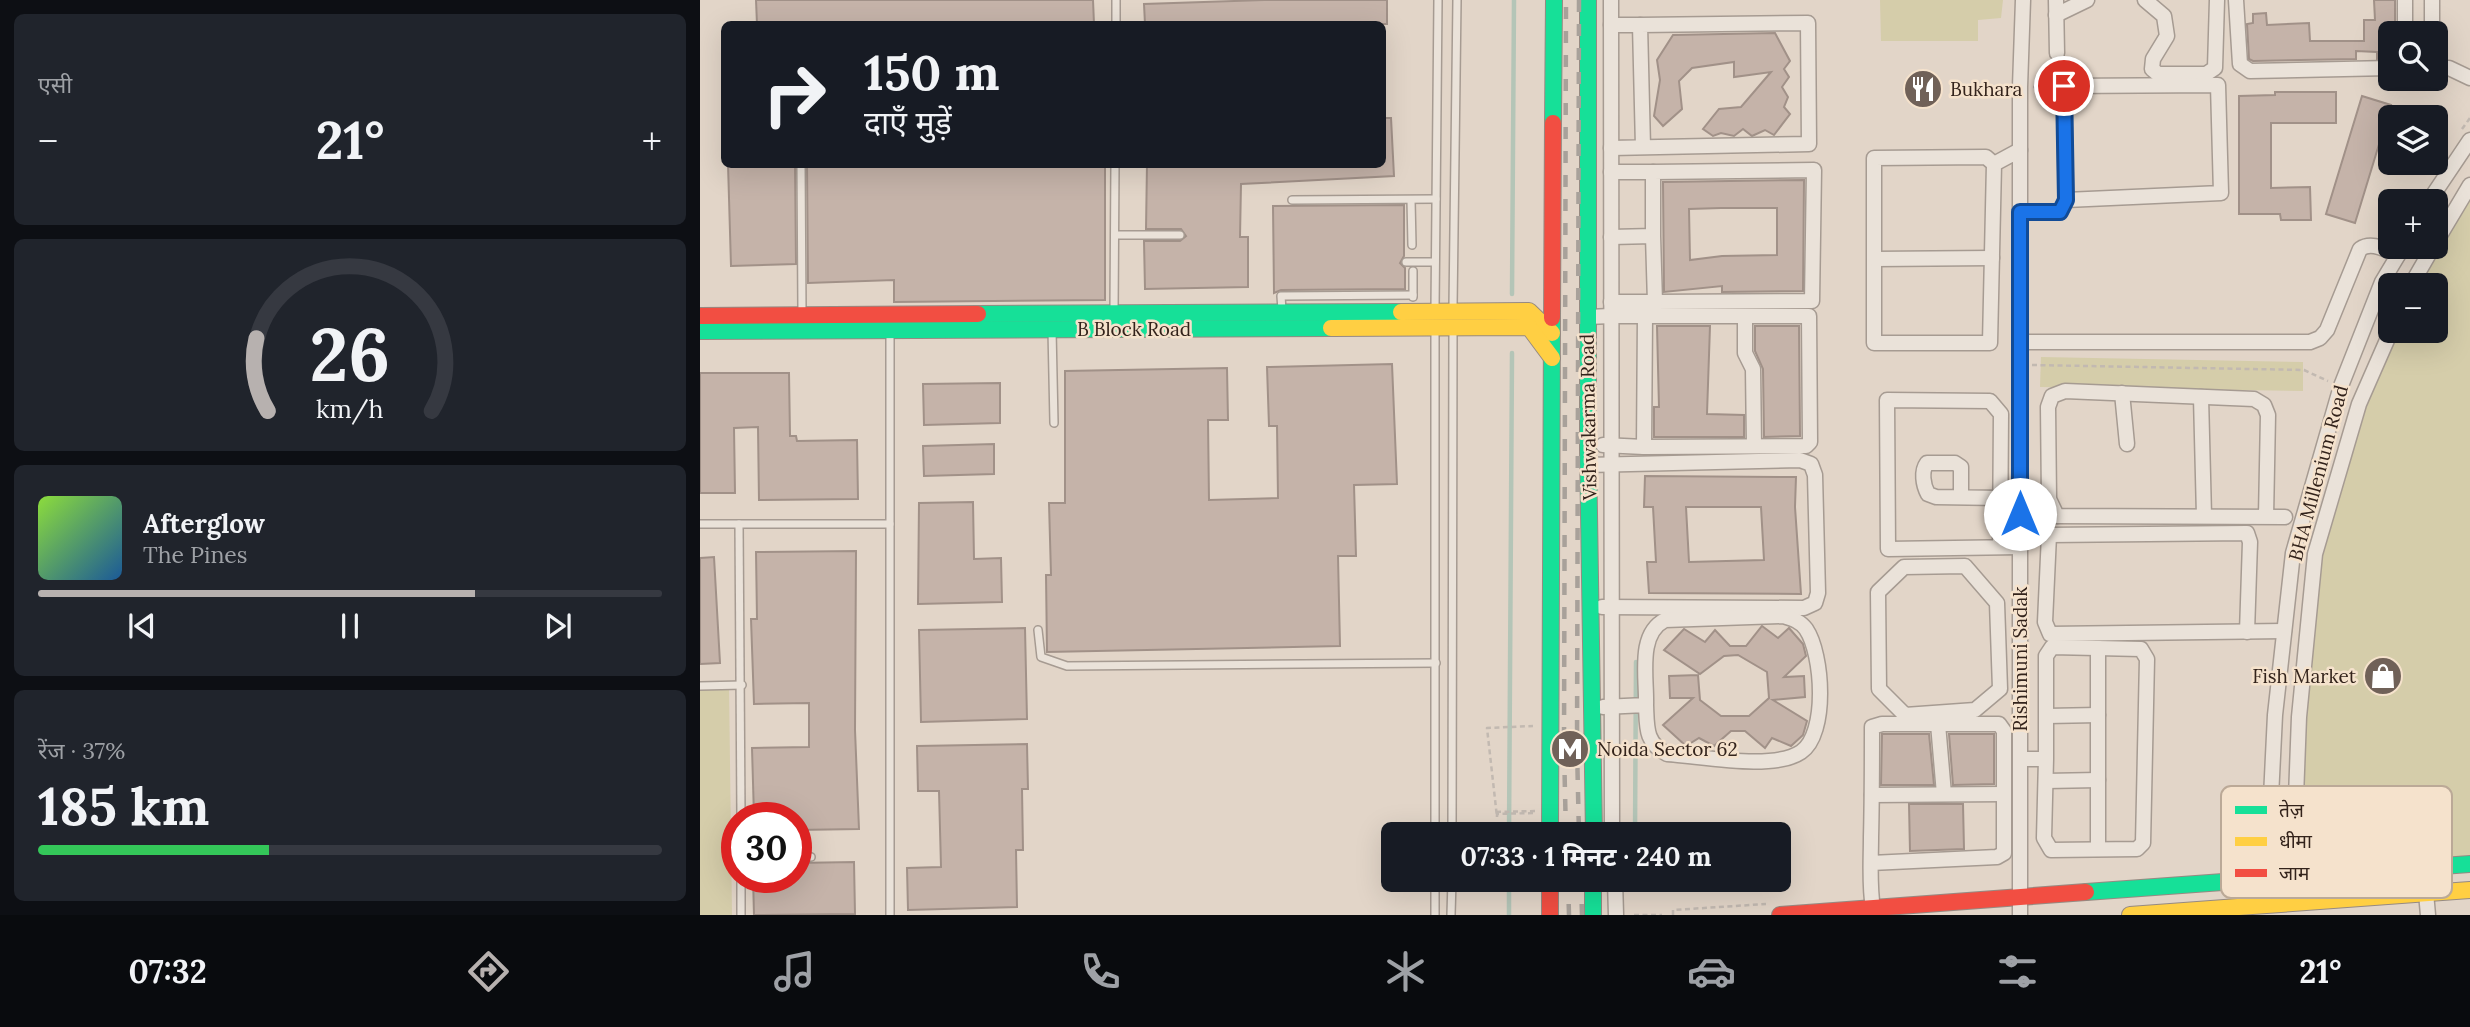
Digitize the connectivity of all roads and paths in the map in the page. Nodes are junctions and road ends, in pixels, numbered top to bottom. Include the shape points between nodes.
1 (1116, 0) edge
2 (1437, 0) edge
3 (1457, 0) edge
4 (1554, 0) edge
5 (1588, 0) edge
6 (1611, 0) edge
7 (2023, 0) edge
8 (2056, 0) edge
9 (2087, 0) edge
10 (2145, 0) edge
11 (2217, 0) edge
12 (2236, 0) edge
13 (2405, 0) edge
14 (2432, 0) edge
15 (2056, 15) junction
16 (1116, 21) edge
17 (2405, 21) edge
18 (2432, 21) edge
19 (1611, 25) junction
20 (1640, 25) junction
21 (2057, 53) dead end
22 (2378, 68) edge
23 (2448, 68) edge
24 (2470, 78) edge
25 (2470, 140) edge
26 (1643, 147) junction
27 (1611, 148) junction
28 (2020, 150) junction
29 (1994, 164) junction
30 (801, 168) edge
31 (1115, 168) edge
32 (1611, 172) junction
33 (1653, 172) junction
34 (2470, 185) edge
35 (2437, 189) edge
36 (1411, 200) junction
37 (1436, 200) junction
38 (2066, 200) junction
39 (1292, 201) dead end
40 (2020, 212) junction
41 (2448, 223) edge
42 (1115, 235) junction
43 (1180, 235) dead end
44 (1653, 236) junction
45 (1611, 237) junction
46 (1412, 245) dead end
47 (2378, 247) edge
48 (1992, 258) junction
49 (1875, 259) junction
50 (2395, 259) edge
51 (1406, 262) dead end
52 (1435, 262) junction
53 (1413, 271) dead end
54 (1655, 302) junction
55 (1413, 304) junction
56 (1611, 309) junction
57 (1114, 314) junction
58 (700, 316) edge
59 (802, 316) junction
60 (1645, 316) junction
61 (1745, 316) junction
62 (1587, 317) junction
63 (1435, 320) junction
64 (1453, 320) junction
65 (890, 323) junction
66 (1052, 330) junction
67 (700, 331) edge
68 (1552, 333) junction
69 (2020, 342) junction
70 (2386, 343) edge
71 (1552, 358) junction
72 (2020, 365) junction
73 (2341, 386) junction
74 (2122, 393) junction
75 (2201, 397) junction
76 (1054, 423) dead end
77 (2127, 444) dead end
78 (1588, 445) junction
79 (1611, 446) junction
80 (1754, 446) junction
81 (1644, 447) junction
82 (1611, 464) junction
83 (1588, 465) junction
84 (1961, 497) dead end
85 (2000, 498) junction
86 (2020, 514) junction
87 (2057, 516) junction
88 (2204, 516) junction
89 (2266, 517) junction
90 (2285, 517) joint
91 (2303, 517) junction
92 (700, 524) edge
93 (739, 524) junction
94 (890, 524) junction
95 (2049, 535) junction
96 (2020, 540) junction
97 (2000, 547) junction
98 (1590, 607) junction
99 (1611, 608) junction
100 (1038, 630) dead end
101 (2284, 631) junction
102 (2247, 632) junction
103 (2020, 637) junction
104 (1998, 638) junction
105 (2098, 648) junction
106 (2020, 659) junction
107 (1999, 660) junction
108 (1436, 663) junction
109 (700, 685) edge
110 (742, 685) junction
111 (1646, 705) junction
112 (1604, 707) junction
113 (2098, 715) junction
114 (2047, 716) junction
115 (1938, 724) junction
116 (1550, 725) junction
117 (2020, 759) junction
118 (2046, 759) junction
119 (2098, 780) junction
120 (2046, 781) junction
121 (2272, 786) edge
122 (2296, 786) edge
123 (1944, 794) junction
124 (2004, 794) junction
125 (1872, 795) junction
126 (741, 802) edge
127 (1550, 812) junction
128 (1435, 822) edge
129 (1452, 822) edge
130 (1550, 822) edge
131 (1595, 822) edge
132 (1611, 822) edge
133 (2098, 849) junction
134 (1871, 863) junction
135 (2470, 864) edge
136 (2452, 865) edge
137 (2221, 883) edge
138 (2470, 890) edge
139 (2452, 891) edge
140 (1435, 892) edge
141 (1451, 892) edge
142 (1550, 892) edge
143 (1593, 892) edge
144 (1615, 892) edge
145 (741, 893) edge
146 (2020, 898) junction
147 (2361, 898) edge
148 (1872, 908) junction
149 (2149, 914) edge
150 (741, 915) edge
151 (891, 915) edge
152 (1435, 915) edge
153 (1451, 915) edge
154 (1550, 915) edge
155 (1593, 915) edge
156 (1616, 915) edge
157 (1634, 915) edge
158 (1662, 915) edge
159 (1780, 915) edge
160 (2020, 915) edge
161 (2130, 915) edge

1 - 16 lane
2 - 37 lane
3 - 64 lane
4 - 68 street, Vishwakarma Road
5 - 62 street, Vishwakarma Road
6 - 19 street
7 - 28 street, Rishimuni Sadak
8 - 15 street
9 - 15 street
10 - 11 street via 2164,16 2167,36 2152,59 2152,69 2158,74 2206,74 2215,68
12 - 22 street via 2240,64 2250,71
13 - 17 street
14 - 18 street
15 - 21 street
19 - 20 street
19 - 27 street
20 - 26 street
20 - 26 street via 1808,23 1809,144
23 - 24 street
25 - 35 street
26 - 27 street
27 - 32 street
28 - 29 street
28 - 40 street, Rishimuni Sadak
29 - 48 street
29 - 49 street via 1986,157 1874,158
30 - 59 lane
31 - 42 lane
32 - 33 street
32 - 45 street
33 - 44 street
33 - 54 street via 1814,170 1812,301
34 - 41 street
36 - 37 lane
36 - 39 lane
36 - 46 lane
37 - 52 lane
38 - 38 street via 2064,86 2218,85 2221,193
38 - 40 street via 2060,212
40 - 69 street, Rishimuni Sadak
42 - 43 lane
42 - 57 lane
44 - 45 street
44 - 54 street
45 - 56 street
47 - 69 street via 2360,249 2327,330 2310,342
48 - 49 street
48 - 49 street via 1990,343 1874,343
50 - 73 street, BHA Millenium Road
51 - 52 lane
52 - 63 lane
53 - 55 lane
54 - 56 street
55 - 57 street, B Block Road
55 - 63 street, B Block Road
56 - 60 street
56 - 62 street
56 - 79 street
57 - 65 street, B Block Road
58 - 59 street, B Block Road
59 - 65 street, B Block Road
60 - 61 street
60 - 81 street
61 - 80 street via 1745,353 1753,369
61 - 80 street via 1809,316 1810,442 1806,446
62 - 78 street, Vishwakarma Road
63 - 64 street
63 - 66 street, B Block Road
63 - 108 lane
64 - 68 street via 1530,311
64 - 71 street via 1530,327
64 - 129 lane
65 - 66 street, B Block Road
65 - 67 street, B Block Road
65 - 94 lane
66 - 76 lane
68 - 71 street, Vishwakarma Road
69 - 72 street, Rishimuni Sadak
70 - 122 street, BHA Millenium Road via 2359,404 2315,554
71 - 116 street, Vishwakarma Road
72 - 73 path via 2304,370
72 - 86 street, Rishimuni Sadak
73 - 91 street, BHA Millenium Road
74 - 75 street
74 - 77 street
74 - 87 street via 2065,391 2052,396 2048,407 2049,499
75 - 88 street
75 - 89 street via 2254,399 2264,405
78 - 79 street
78 - 83 street, Vishwakarma Road
79 - 81 street
79 - 82 street
80 - 81 street
82 - 83 street
82 - 99 street
82 - 99 street via 1800,460 1811,464 1818,593 1815,603 1804,608
83 - 98 street, Vishwakarma Road
84 - 85 street
85 - 97 street
85 - 97 street via 2001,414 1990,401 1887,400 1888,549
86 - 87 street
86 - 96 street, Rishimuni Sadak
87 - 88 street
88 - 89 street
89 - 90 street
90 - 91 lane
91 - 101 street, BHA Millenium Road via 2293,553
92 - 93 lane
93 - 94 lane
93 - 110 lane
94 - 151 lane
95 - 96 street
95 - 102 street via 2045,622 2050,634
95 - 102 street via 2247,533
96 - 97 street
96 - 103 street, Rishimuni Sadak
98 - 99 street
98 - 112 street, Vishwakarma Road
99 - 112 street
100 - 108 lane via 1041,657 1067,666
101 - 102 street
101 - 121 street, BHA Millenium Road
103 - 104 street
103 - 106 street, Rishimuni Sadak
104 - 107 street
104 - 107 street via 1997,603 1965,566 1904,567 1878,592 1879,689 1906,715 1975,710 2000,689
105 - 113 street
105 - 114 street via 2052,648 2046,656
105 - 133 street via 2141,649 2147,659 2143,843 2137,849
106 - 107 street
106 - 117 street, Rishimuni Sadak
108 - 128 lane
109 - 110 lane
110 - 126 lane
111 - 111 street via 1647,735 1654,748 1667,754 1768,761 1787,758 1814,740 1818,726 1819,668 1807,630 1797,620 1783,616 1665,620 1654,625 1647,638
111 - 112 street
112 - 131 street, Vishwakarma Road
112 - 132 street
113 - 114 street
113 - 119 street
114 - 118 street
115 - 123 street
115 - 124 street via 2000,724 2004,731
115 - 125 street via 1872,727
116 - 127 street, Vishwakarma Road
116 - 127 path via 1487,728 1497,817
117 - 118 street
117 - 146 street, Rishimuni Sadak
118 - 120 street
119 - 120 street
119 - 133 street
120 - 133 street via 2044,838 2051,850
123 - 124 street
123 - 125 street
124 - 134 street via 2004,853 1997,858
125 - 134 street
127 - 130 street, Vishwakarma Road
134 - 148 street
135 - 136 street
137 - 146 street
138 - 139 street
140 - 152 lane
141 - 153 lane
142 - 154 street
143 - 155 street
144 - 156 street
145 - 150 lane
146 - 148 street
146 - 160 street, Rishimuni Sadak
147 - 149 street
148 - 159 street
149 - 161 street
157 - 158 path

